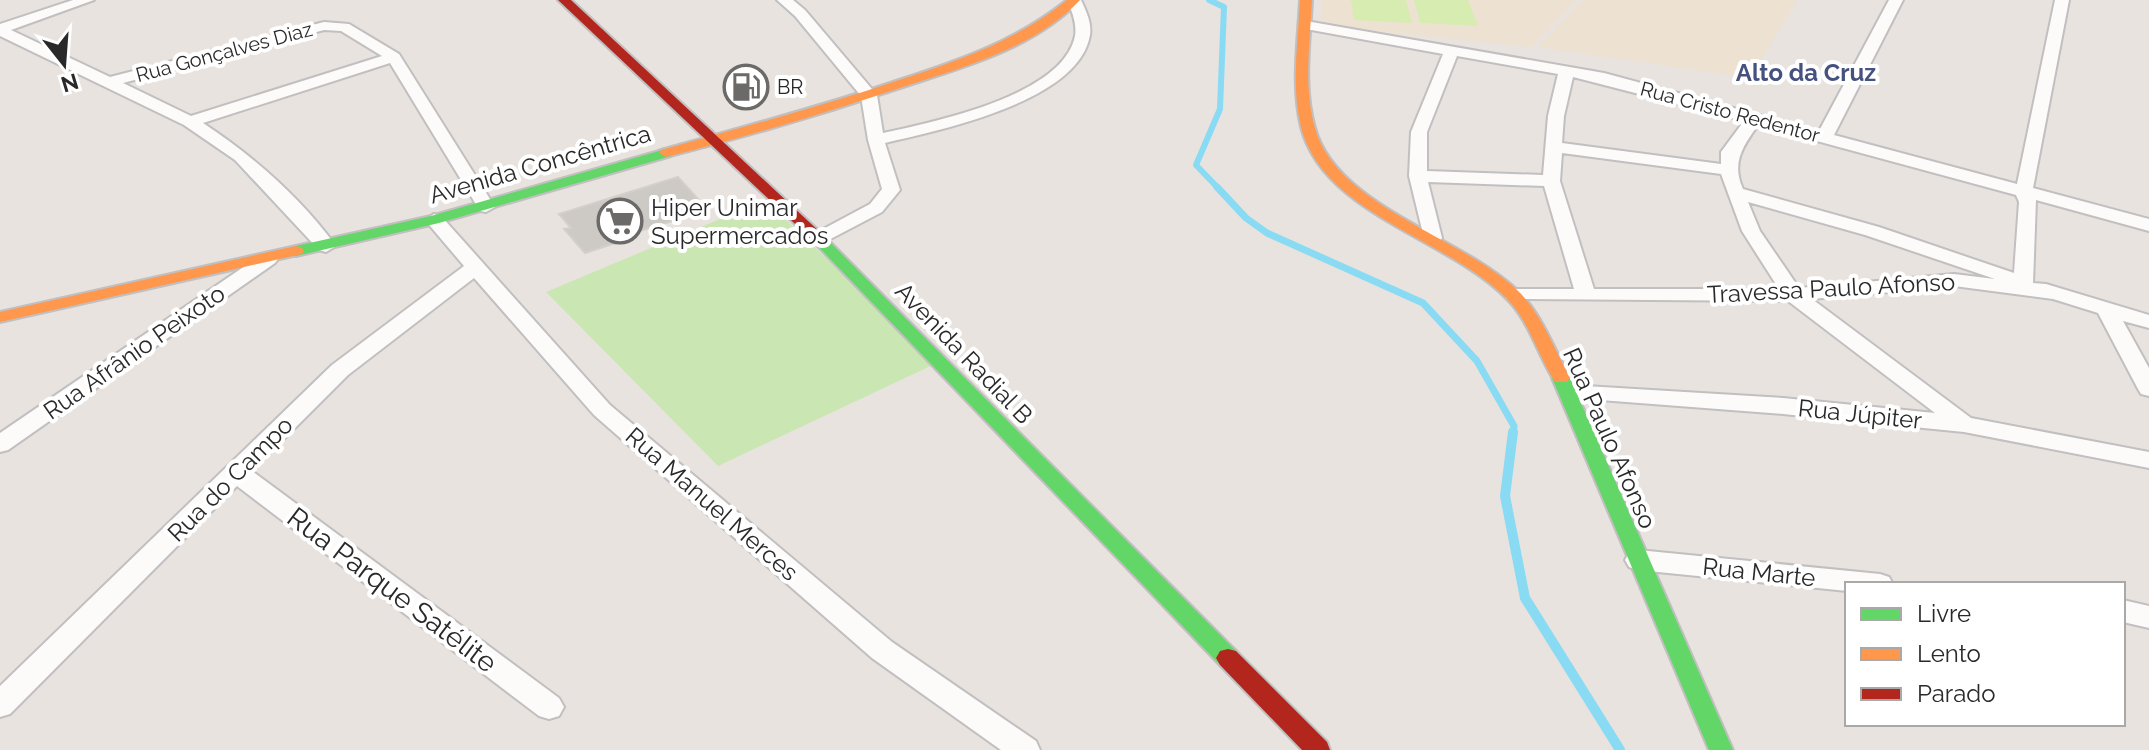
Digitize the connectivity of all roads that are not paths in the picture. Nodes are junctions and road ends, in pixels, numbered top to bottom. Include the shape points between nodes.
1 (87, 0) edge
2 (564, 0) edge
3 (784, 0) edge
4 (1074, 0) edge
5 (1306, 0) edge
6 (1896, 0) edge
7 (2062, 0) edge
8 (1306, 25) junction
9 (0, 30) edge
10 (1451, 52) junction
11 (394, 57) junction
12 (1567, 71) junction
13 (110, 82) junction
14 (869, 95) junction
15 (1754, 119) junction
16 (190, 122) junction
17 (713, 137) junction
18 (1824, 138) junction
19 (876, 140) junction
20 (1554, 147) junction
21 (1728, 170) junction
22 (1418, 176) junction
23 (1551, 181) junction
24 (2024, 191) junction
25 (1735, 193) junction
26 (486, 207) junction
27 (434, 220) junction
28 (2149, 225) edge
29 (1432, 238) junction
30 (819, 239) junction
31 (326, 246) junction
32 (268, 259) junction
33 (474, 268) junction
34 (2024, 286) junction
35 (1514, 295) junction
36 (1586, 295) junction
37 (1793, 295) junction
38 (2108, 312) junction
39 (0, 317) edge
40 (2149, 322) edge
41 (2149, 389) edge
42 (1569, 392) junction
43 (1964, 424) junction
44 (0, 444) edge
45 (2149, 460) edge
46 (236, 472) junction
47 (1638, 560) junction
48 (1860, 582) edge
49 (2125, 611) edge
50 (2149, 617) edge
51 (0, 705) edge
52 (549, 707) dead end
53 (1025, 750) edge
54 (1318, 750) edge
55 (1721, 750) edge

1 - 9 street
2 - 17 street, Avenida Radial B
3 - 14 street
4 - 14 street, Avenida Concêntrica via 1048,23 1005,48
4 - 19 street via 1082,20 1081,41 1038,89 965,119
5 - 8 street, Rua Paulo Afonso
6 - 18 street
7 - 24 street
8 - 10 street, Rua Cristo Redentor
8 - 29 street, Rua Paulo Afonso via 1303,88 1308,130 1324,163 1357,197
9 - 13 street
10 - 12 street, Rua Cristo Redentor
10 - 22 street via 1419,132
11 - 13 street, Rua Gonçalves Diaz via 335,25
11 - 16 street
11 - 26 street, Rua Gonçalves Diaz
12 - 15 street, Rua Cristo Redentor
12 - 20 street
13 - 16 street
14 - 17 street, Avenida Concêntrica
14 - 19 street
15 - 18 street, Rua Cristo Redentor
15 - 21 street via 1730,152
16 - 31 street via 241,156
17 - 26 street, Avenida Concêntrica
17 - 30 street, Avenida Radial B
18 - 24 street, Rua Cristo Redentor
19 - 30 street via 891,190 886,200
20 - 21 street
20 - 23 street
21 - 25 street
22 - 23 street
22 - 29 street
23 - 36 street
24 - 28 street, Rua Cristo Redentor
24 - 34 street
25 - 34 street via 1908,241
25 - 37 street via 1751,231
26 - 27 street, Avenida Concêntrica
27 - 31 street, Avenida Concêntrica
27 - 33 street, Rua Manuel Merces
29 - 35 street, Rua Paulo Afonso
30 - 54 street, Avenida Radial B
31 - 32 street, Avenida Concêntrica
32 - 39 street, Avenida Concêntrica
32 - 44 street, Rua Afrânio Peixoto
33 - 46 street, Rua do Campo via 340,370
33 - 53 street, Rua Manuel Merces via 602,410 882,650
34 - 37 street, Travessa Paulo Afonso via 1926,280
34 - 38 street, Travessa Paulo Afonso
35 - 36 street, Travessa Paulo Afonso
35 - 42 street, Rua Paulo Afonso
36 - 37 street, Travessa Paulo Afonso
37 - 43 street
38 - 40 street, Travessa Paulo Afonso
38 - 41 street
42 - 43 street, Rua Júpiter
42 - 47 street, Rua Paulo Afonso
43 - 45 street, Rua Júpiter
46 - 51 street, Rua do Campo
46 - 52 street, Rua Parque Satélite
47 - 48 street, Rua Marte
47 - 55 street, Rua Paulo Afonso
49 - 50 street

